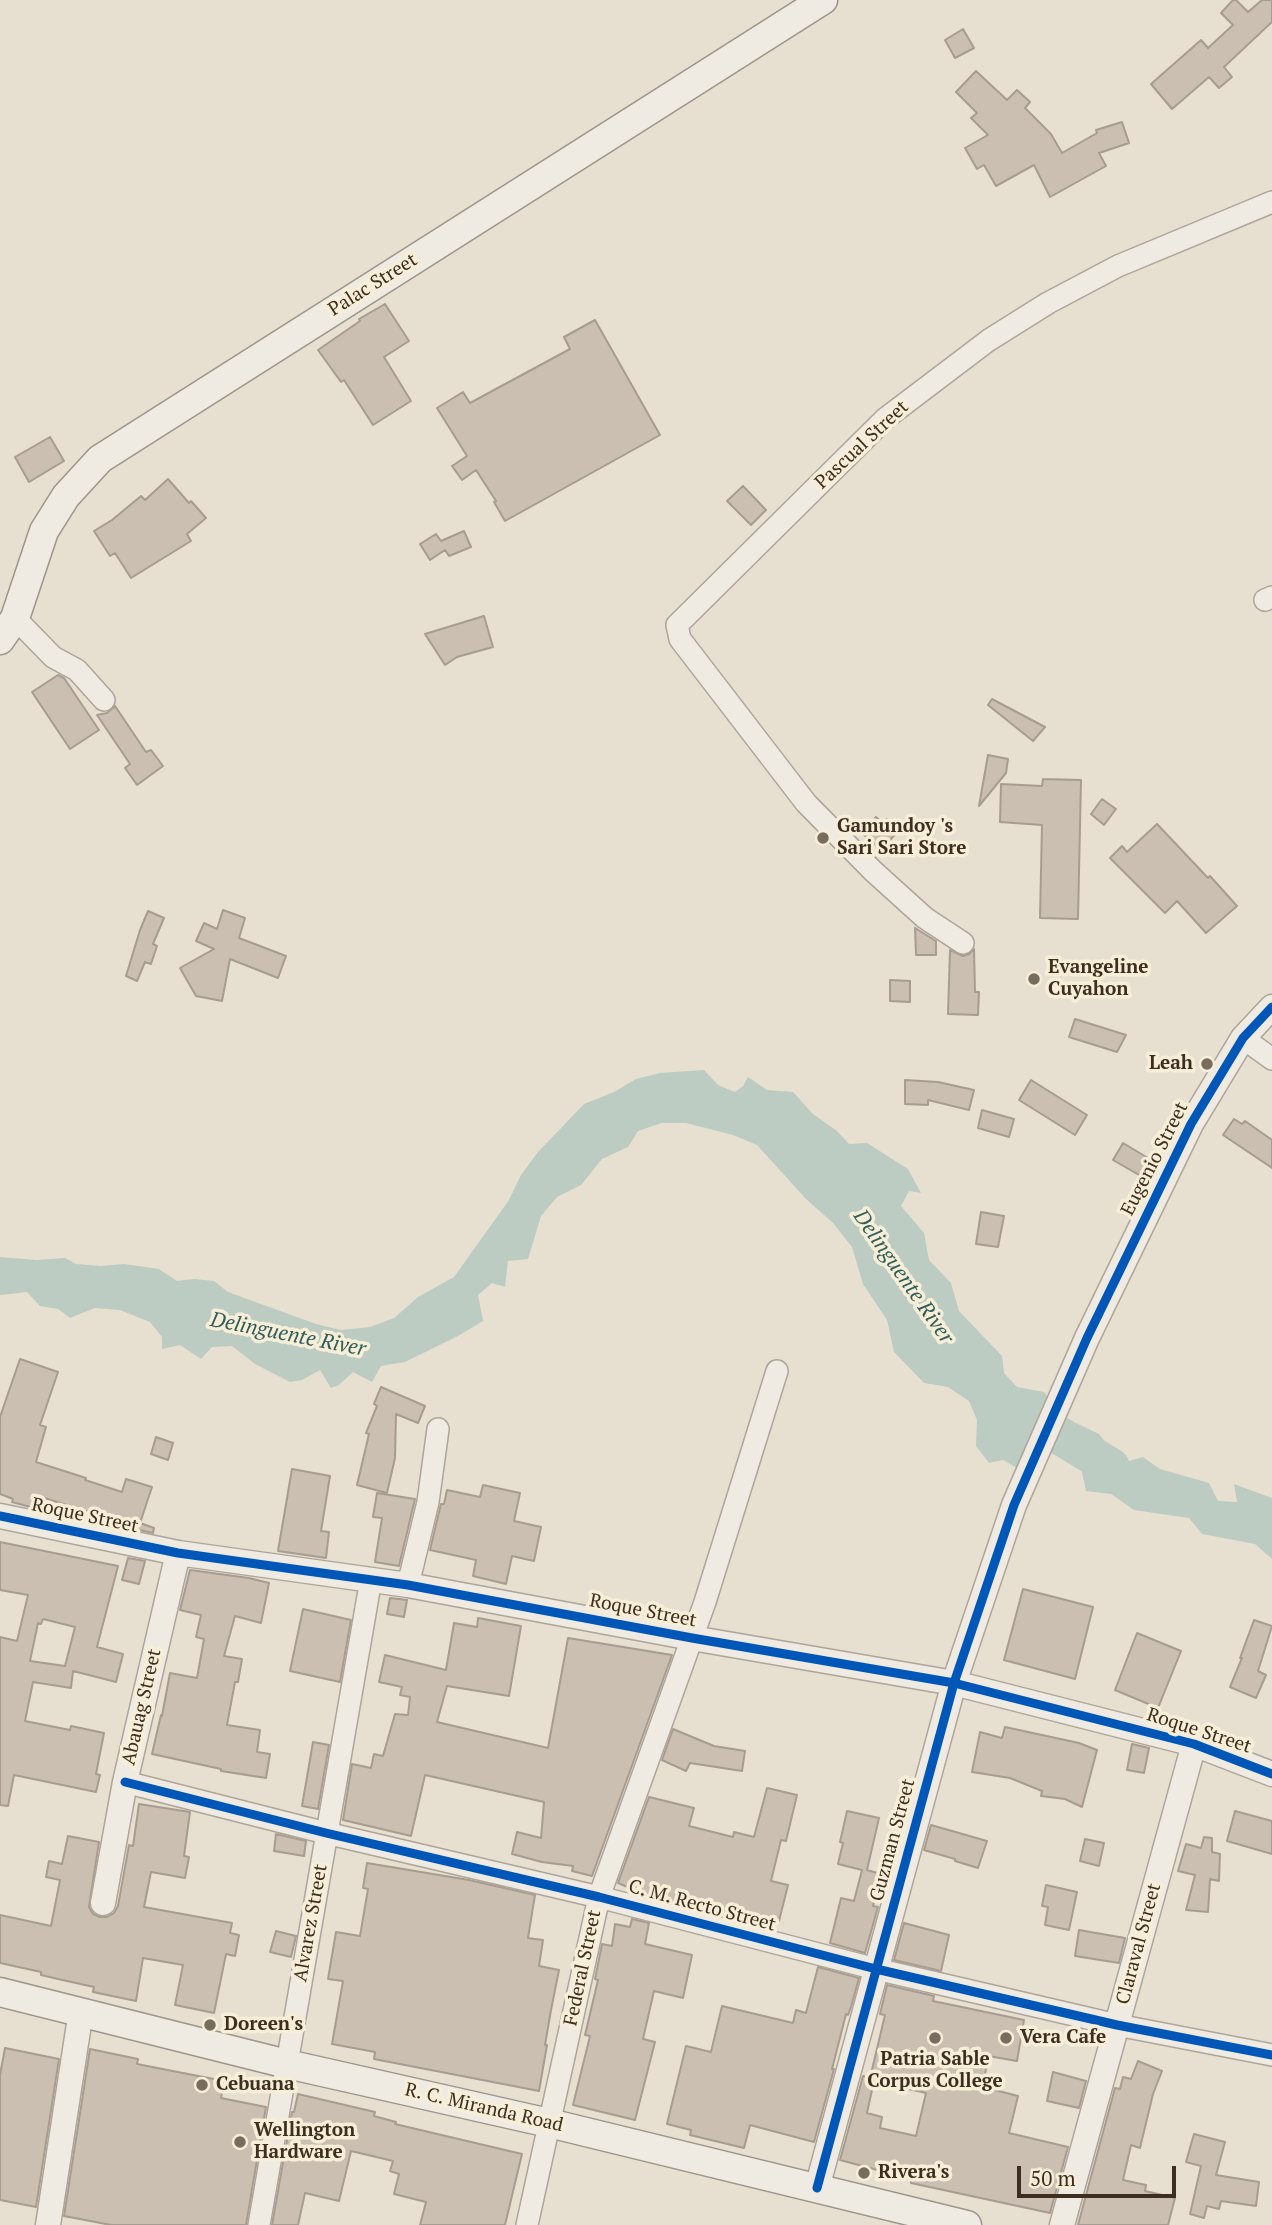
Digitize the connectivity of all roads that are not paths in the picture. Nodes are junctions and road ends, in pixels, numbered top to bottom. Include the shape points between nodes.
1 (823, 0) edge
2 (1272, 202) edge
3 (7, 629) edge
4 (104, 700) dead end
5 (963, 943) dead end
6 (1272, 1007) edge
7 (1242, 1038) junction
8 (1272, 1059) edge
9 (777, 1371) dead end
10 (438, 1429) dead end
11 (1014, 1505) joint
12 (0, 1516) edge
13 (178, 1553) junction
14 (371, 1579) junction
15 (408, 1585) junction
16 (692, 1638) junction
17 (954, 1683) junction
18 (1194, 1744) junction
19 (1272, 1774) edge
20 (125, 1782) junction
21 (326, 1833) junction
22 (599, 1897) junction
23 (103, 1903) dead end
24 (876, 1969) junction
25 (0, 1992) edge
26 (80, 2011) junction
27 (1117, 2025) junction
28 (1272, 2055) edge
29 (287, 2064) junction
30 (549, 2123) junction
31 (817, 2188) junction
32 (51, 2224) edge
33 (259, 2225) edge
34 (527, 2225) edge
35 (967, 2225) edge
36 (1062, 2225) edge

1 - 3 main road, Palac Street via 100,458 66,496 44,531
2 - 5 street, Pascual Street via 1118,266 989,340 886,418 677,625 680,639 806,803 925,918
3 - 4 street via 78,670
6 - 7 street, Eugenio Street
7 - 8 street
7 - 11 street, Eugenio Street via 1191,1124 1087,1338
9 - 16 street, Federal Street
10 - 15 street via 428,1502
11 - 17 street, Guzman Street
12 - 13 street, Roque Street
13 - 14 street, Roque Street
13 - 20 street, Abauag Street
14 - 15 street, Roque Street
14 - 21 street, Alvarez Street
15 - 16 street, Roque Street
16 - 17 street, Roque Street
16 - 22 street, Federal Street
17 - 18 street, Roque Street
17 - 24 street, Guzman Street
18 - 19 street, Roque Street
18 - 27 street, Claraval Street
20 - 21 street, C. M. Recto Street
20 - 23 street, Abauag Street
21 - 22 street, C. M. Recto Street
21 - 29 street, Alvarez Street
22 - 24 street, C. M. Recto Street
22 - 30 street, Federal Street
24 - 27 street, C. M. Recto Street
24 - 31 street, Guzman Street
25 - 26 main road, R. C. Miranda Road
26 - 29 main road, R. C. Miranda Road
26 - 32 street
27 - 28 street, C. M. Recto Street
27 - 36 street, Claraval Street
29 - 30 main road, R. C. Miranda Road
29 - 33 street, Alvarez Street
30 - 31 main road, R. C. Miranda Road
30 - 34 street, Federal Street
31 - 35 main road, R. C. Miranda Road

